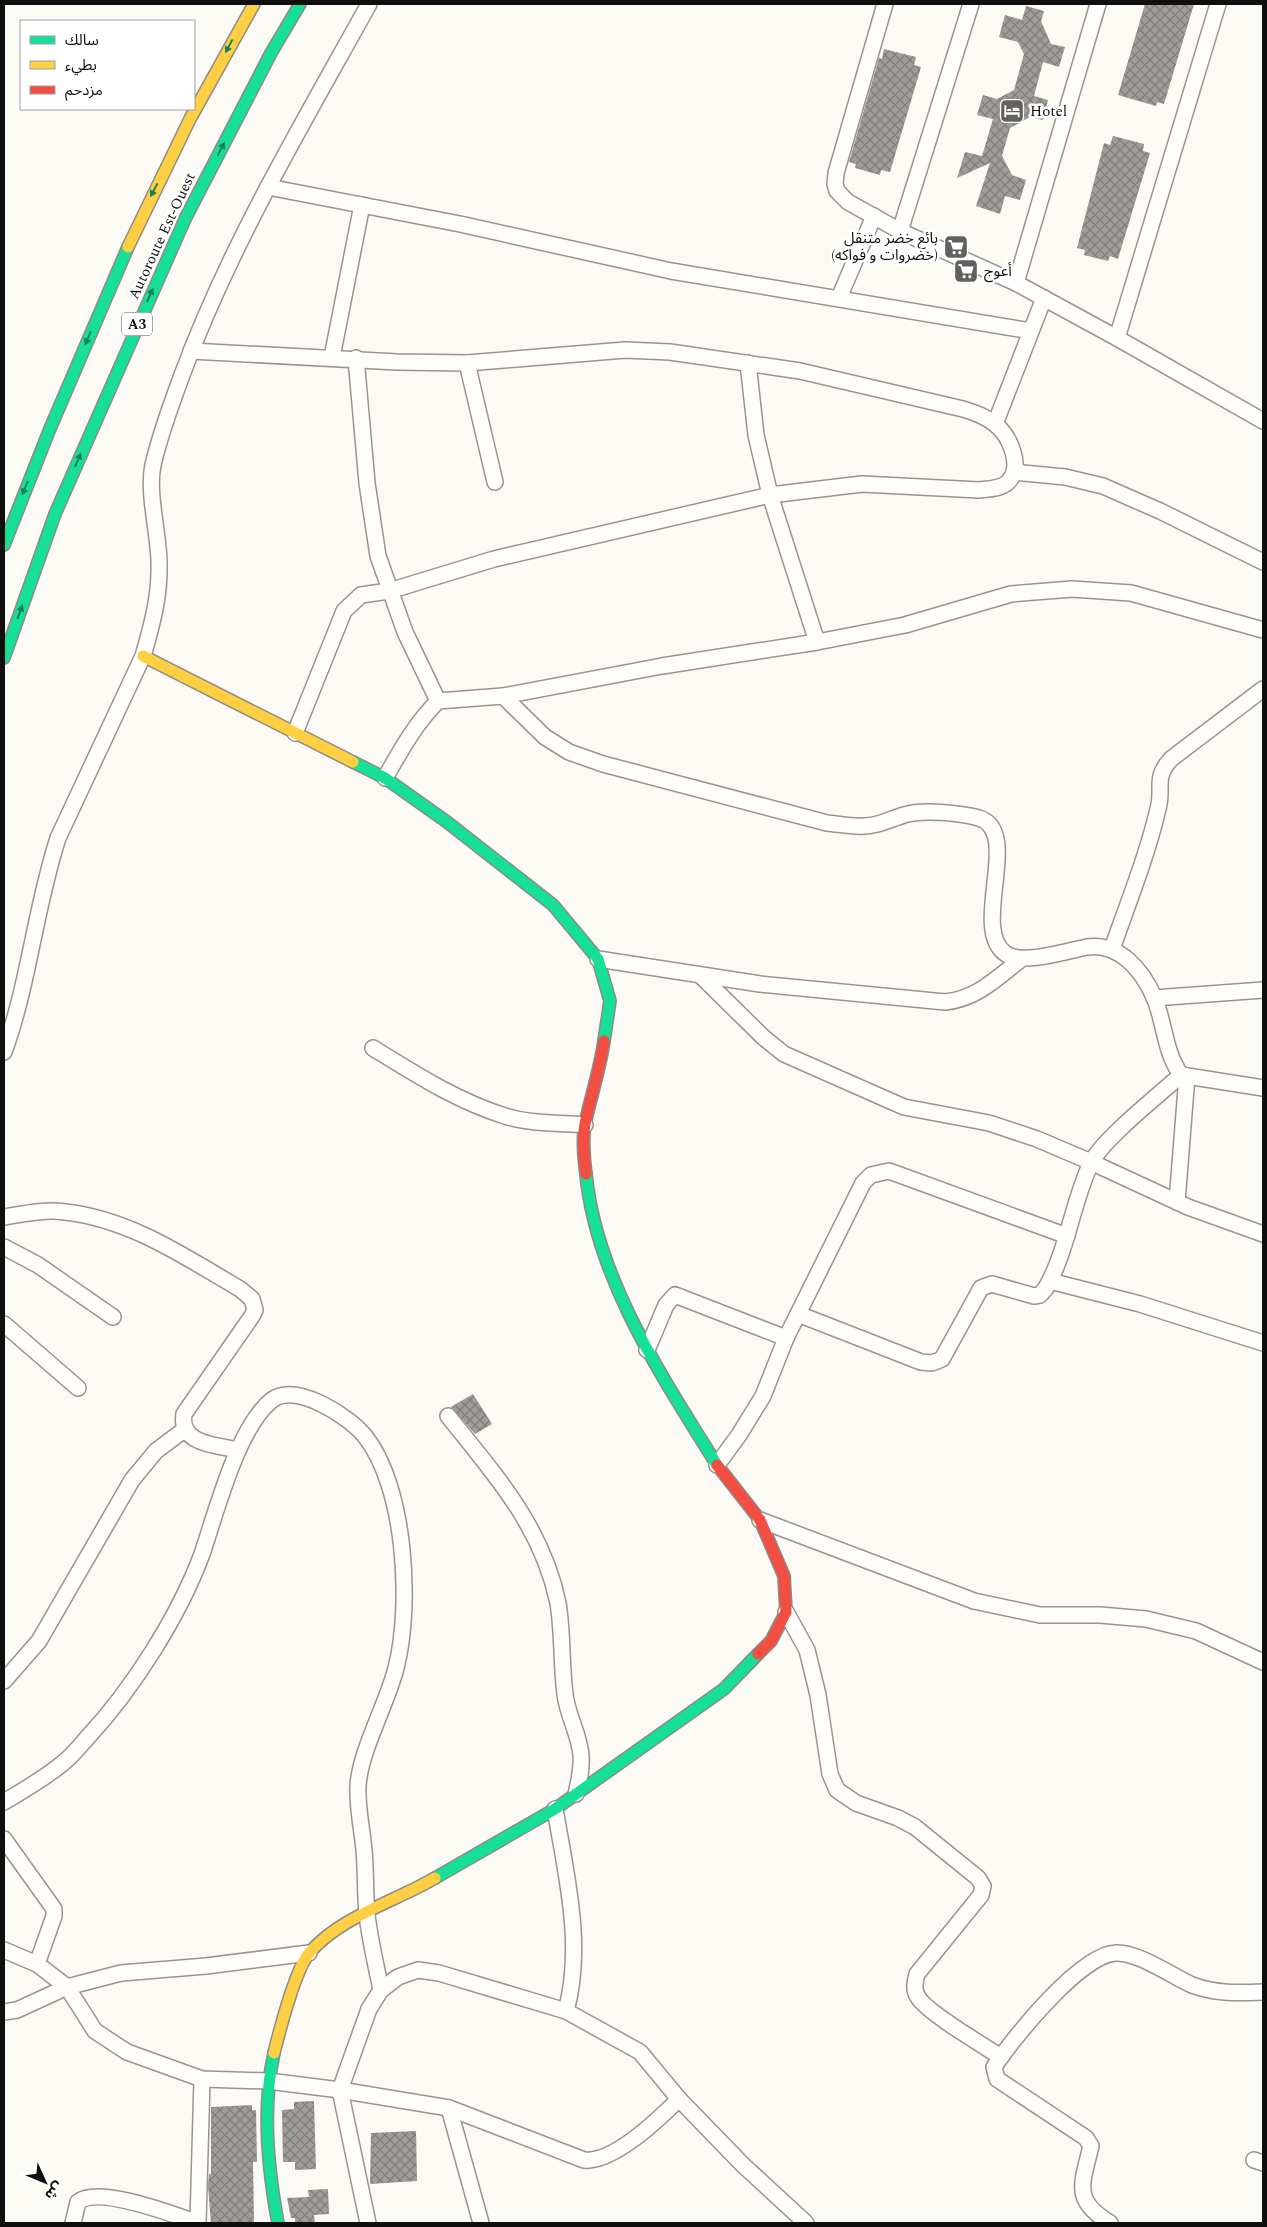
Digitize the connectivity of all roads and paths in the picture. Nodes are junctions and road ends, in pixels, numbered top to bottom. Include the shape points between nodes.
1 (254, 4) edge
2 (300, 4) edge
3 (370, 4) edge
4 (884, 4) edge
5 (971, 4) edge
6 (1098, 4) edge
7 (1218, 4) edge
8 (268, 187) junction
9 (362, 205) junction
10 (874, 216) junction
11 (900, 231) junction
12 (1016, 283) junction
13 (839, 298) junction
14 (1044, 298) junction
15 (1031, 332) junction
16 (1117, 338) junction
17 (191, 351) junction
18 (332, 357) junction
19 (356, 358) junction
20 (467, 363) junction
21 (748, 364) junction
22 (1263, 421) edge
23 (995, 424) junction
24 (1014, 472) junction
25 (495, 482) dead end
26 (770, 495) junction
27 (4, 545) edge
28 (1263, 562) edge
29 (389, 591) junction
30 (1263, 630) edge
31 (817, 642) junction
32 (143, 656) junction
33 (4, 658) edge
34 (1263, 690) edge
35 (503, 696) junction
36 (438, 701) junction
37 (295, 733) junction
38 (385, 778) junction
39 (1112, 949) junction
40 (598, 959) junction
41 (1020, 960) junction
42 (700, 975) junction
43 (1263, 990) edge
44 (1154, 998) junction
45 (373, 1048) dead end
46 (4, 1052) edge
47 (1184, 1076) junction
48 (1263, 1088) edge
49 (585, 1125) junction
50 (1091, 1162) junction
51 (1177, 1202) junction
52 (4, 1217) edge
53 (1263, 1234) edge
54 (1067, 1236) junction
55 (4, 1246) edge
56 (1050, 1281) junction
57 (798, 1314) junction
58 (113, 1317) dead end
59 (4, 1324) edge
60 (786, 1338) junction
61 (1263, 1343) edge
62 (647, 1350) junction
63 (78, 1388) dead end
64 (448, 1416) dead end
65 (184, 1430) junction
66 (238, 1450) junction
67 (717, 1465) junction
68 (760, 1520) junction
69 (786, 1612) junction
70 (1263, 1662) edge
71 (4, 1681) edge
72 (576, 1794) junction
73 (4, 1802) edge
74 (555, 1809) junction
75 (4, 1839) edge
76 (367, 1915) junction
77 (4, 1950) edge
78 (309, 1953) junction
79 (37, 1964) junction
80 (67, 1986) junction
81 (381, 1990) junction
82 (1263, 1992) edge
83 (566, 2011) junction
84 (4, 2012) edge
85 (1001, 2058) junction
86 (202, 2079) junction
87 (268, 2080) junction
88 (340, 2090) junction
89 (679, 2099) junction
90 (449, 2108) junction
91 (73, 2223) edge
92 (278, 2223) edge
93 (368, 2223) edge
94 (482, 2223) edge
95 (806, 2223) edge
96 (1110, 2223) edge

1 -> 27 main road, Autoroute Est-Ouest / A3 via 235,34 148,202 82,352
33 -> 2 main road, Autoroute Est-Ouest / A3 via 55,514 185,219
3 - 8 street
4 - 10 street via 835,184 848,202
5 - 11 street
6 - 12 street
7 - 16 street
8 - 9 street
8 - 17 street
9 - 13 street via 671,271
9 - 18 street
10 - 11 street
10 - 13 street
11 - 12 street
12 - 14 street
13 - 15 street
14 - 15 street
14 - 16 street
15 - 23 street
16 - 22 street
17 - 18 street
17 - 32 street via 152,468 160,562 159,592
18 - 19 street
19 - 20 street
19 - 29 street via 367,483 378,556
20 - 21 street via 625,350 670,352
20 - 25 street
21 - 23 street via 800,371 949,405 981,415
21 - 26 street via 755,426
23 - 24 street via 1005,434 1011,448
24 - 26 street via 1008,483 979,490 862,484
24 - 28 street via 1065,477 1103,486 1160,510
26 - 29 street via 494,559
26 - 31 street
29 - 36 street
29 - 37 street via 361,595 344,611
30 - 31 street via 1131,593 1072,589 1011,594 905,625
31 - 35 street via 662,666
32 - 37 main road
32 - 46 street via 58,838 14,1024
34 - 39 street via 1171,759 1161,772 1158,780 1159,808
35 - 36 street
35 - 41 street via 545,736 569,752 817,821 865,826 905,814 929,812 980,818 990,827 998,843 992,919 996,939 1005,954
36 - 38 street via 407,738
37 - 38 main road
38 - 40 main road via 553,904
39 - 41 street via 1098,946
39 - 44 street via 1127,958
40 - 42 street
40 - 49 main road via 610,1001 604,1049
41 - 42 street via 981,991 963,1000 945,1002
42 - 50 street via 763,1038 784,1054 904,1106 989,1123
43 - 44 street
44 - 47 street via 1171,1062
45 - 49 street via 465,1101 506,1116
47 - 48 street
47 - 50 street via 1103,1147
47 - 51 street
49 - 62 main road via 583,1148 588,1199 614,1285
50 - 51 street
50 - 54 street
51 - 53 street
52 - 65 street via 64,1211 98,1218 150,1236 252,1299 255,1310 184,1414
54 - 56 street
54 - 57 street via 889,1171 880,1172 863,1183
55 - 58 street via 38,1265
56 - 57 street via 1040,1295 1034,1296 992,1284 981,1288 948,1352 932,1363 921,1362
56 - 61 street via 1140,1304
57 - 60 street
59 - 63 street
60 - 62 street via 675,1295 666,1305
60 - 67 street via 762,1396
62 - 67 main road
64 - 72 street via 500,1481 544,1552 558,1604 567,1708 582,1755
65 - 66 street via 198,1440
65 - 71 street via 156,1451 132,1480 39,1641
66 - 73 street via 200,1558 146,1664 106,1718 65,1762
66 - 76 street via 271,1401 282,1395 299,1396 320,1402 361,1432 385,1470 400,1543 404,1604 396,1670 358,1784
67 - 68 main road
68 - 69 main road via 784,1576
68 - 70 street via 974,1601 1040,1615 1146,1619 1196,1632
69 - 72 main road via 771,1641 724,1689
69 - 85 street via 807,1650 818,1695 830,1774 837,1790 856,1803 915,1827 978,1878 983,1886 981,1895 917,1974 914,1986 918,1998 930,2010
72 - 74 main road
74 - 76 main road
74 - 83 street via 574,1946 570,2000
75 - 79 street via 54,1909
76 - 78 main road via 344,1924
76 - 81 street
77 - 79 street
78 - 80 street via 120,1973
78 - 87 main road via 292,1996
79 - 80 street
80 - 84 street via 17,2010
80 - 86 street via 87,2021 105,2039 127,2052
81 - 83 street via 398,1977 418,1970 439,1973
81 - 88 street via 369,2009
82 - 85 street via 1222,1993 1194,1985 1133,1956 1116,1952 1097,1957 1064,1986 1028,2023
83 - 89 street via 640,2052
85 - 96 street via 994,2068 997,2079 1086,2138 1091,2146 1081,2187 1082,2196 1086,2204
86 - 87 street
86 - 91 street via 198,2223 141,2205 98,2196 78,2202
87 - 88 street
87 - 92 main road via 271,2185
88 - 90 street
88 - 93 street
89 - 90 street via 635,2137 594,2161
89 - 95 street via 743,2165
90 - 94 street

